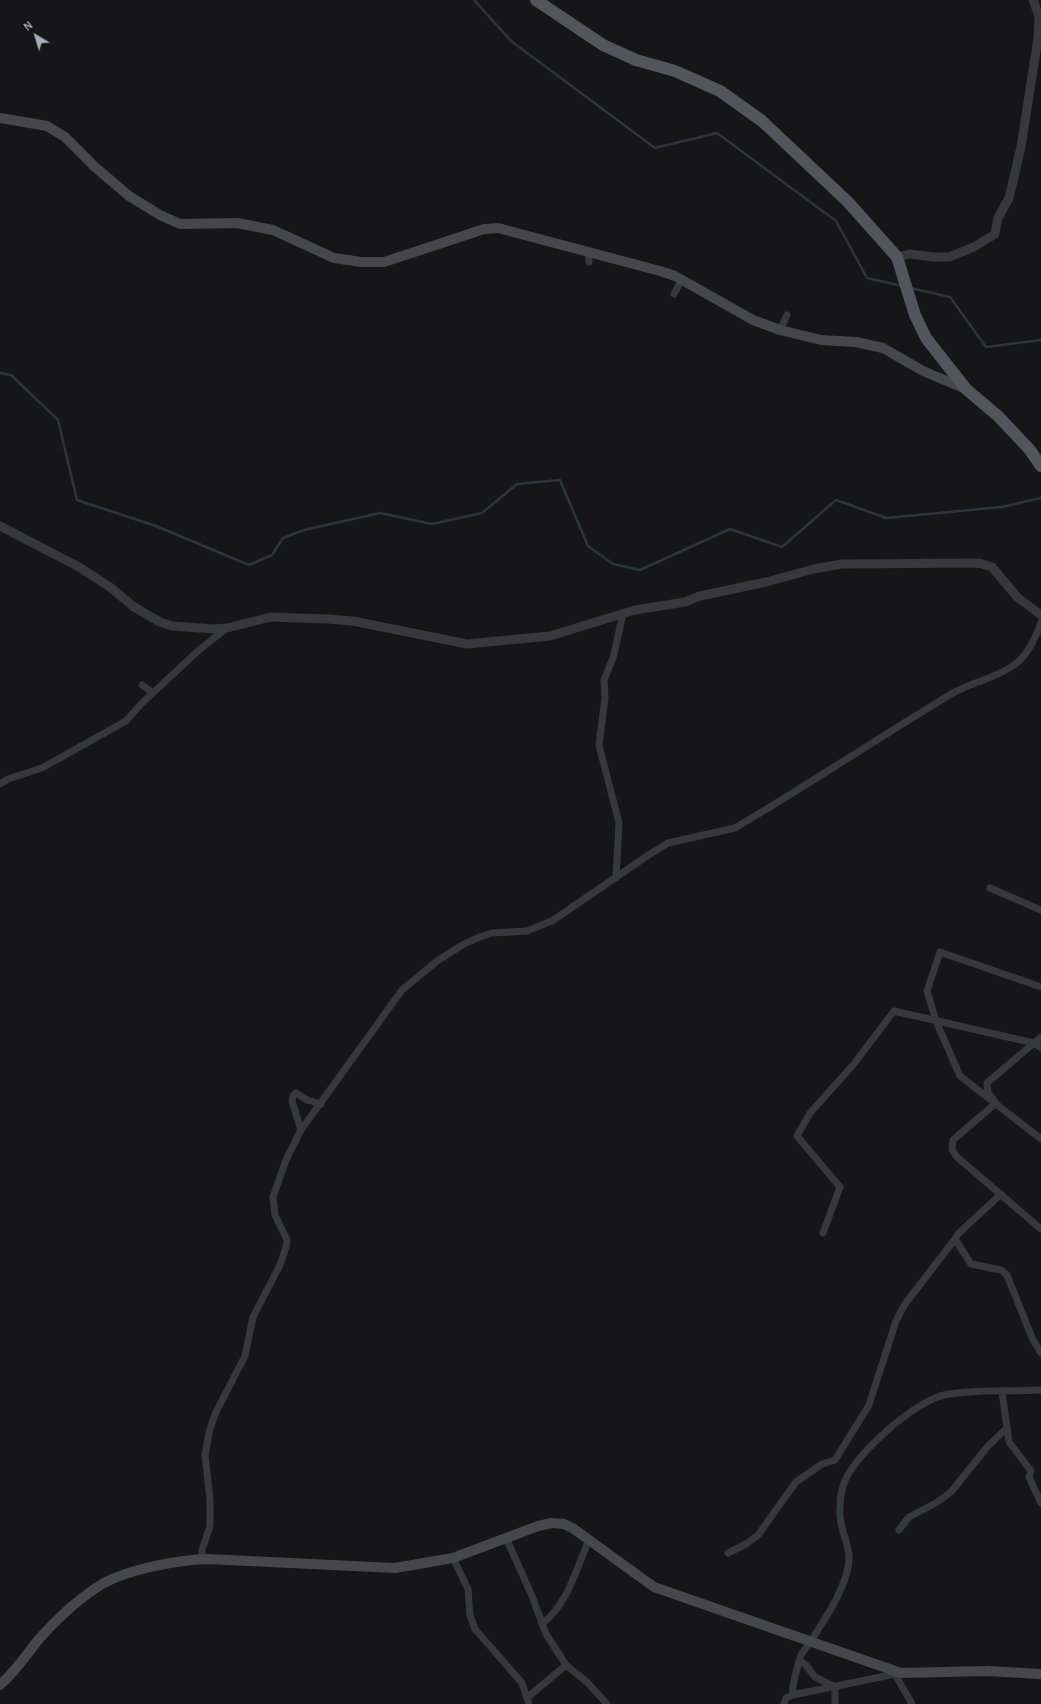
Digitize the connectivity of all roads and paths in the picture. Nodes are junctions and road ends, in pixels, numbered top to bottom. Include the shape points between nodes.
1 (536, 0) edge
2 (1033, 0) edge
3 (0, 118) edge
4 (588, 252) junction
5 (897, 257) junction
6 (589, 262) dead end
7 (682, 280) junction
8 (674, 294) dead end
9 (787, 316) dead end
10 (780, 330) junction
11 (966, 389) junction
12 (1041, 466) edge
13 (0, 526) edge
14 (623, 614) junction
15 (1041, 615) edge
16 (1041, 622) edge
17 (227, 628) junction
18 (142, 686) dead end
19 (153, 692) junction
20 (0, 784) edge
21 (616, 878) junction
22 (990, 888) dead end
23 (1041, 910) edge
24 (1041, 986) edge
25 (936, 1021) junction
26 (1041, 1037) edge
27 (1034, 1042) junction
28 (1041, 1048) edge
29 (996, 1103) junction
30 (321, 1104) junction
31 (301, 1130) junction
32 (1041, 1138) edge
33 (1002, 1194) junction
34 (1041, 1229) edge
35 (823, 1233) dead end
36 (956, 1239) junction
37 (1041, 1353) edge
38 (1041, 1390) edge
39 (1002, 1392) junction
40 (1007, 1428) junction
41 (1041, 1502) edge
42 (899, 1530) dead end
43 (506, 1538) junction
44 (589, 1540) junction
45 (728, 1553) dead end
46 (453, 1558) junction
47 (202, 1559) junction
48 (542, 1624) junction
49 (811, 1640) junction
50 (799, 1661) junction
51 (566, 1665) junction
52 (898, 1673) junction
53 (1041, 1674) edge
54 (0, 1686) edge
55 (835, 1687) junction
56 (792, 1695) junction
57 (528, 1700) edge
58 (607, 1704) edge
59 (784, 1704) edge
60 (835, 1704) edge
61 (912, 1704) edge

1 - 5 main road via 603,45 636,60 688,77 720,91 738,103 762,121 848,202
2 - 5 street via 1039,16 1038,38 1021,147 1013,185 998,218 995,234 974,247 949,257 934,258 910,254
3 - 4 main road via 47,126 65,137 129,196 180,224 237,223 274,230 334,258 361,262 384,262 484,229 498,228
4 - 6 street
4 - 7 main road via 660,271
5 - 11 main road via 915,315 926,338
7 - 8 street
7 - 10 main road via 753,320
9 - 10 street
10 - 11 main road via 821,340 856,342 883,348 923,372
11 - 12 main road via 998,416 1030,450
13 - 17 street via 79,567 110,587 134,607 160,622 184,628
14 - 15 street via 842,564 946,562 978,563 992,567 1017,597
14 - 17 street via 550,636 474,644 346,620 270,617
14 - 21 street via 614,658 604,680 605,698 599,745 619,823
16 - 21 street via 1036,637 1014,665 991,678 952,693 735,828 668,843
17 - 19 street
18 - 19 street
19 - 20 street via 121,724 42,768
21 - 30 street via 552,922 527,931 492,933 480,937 437,961 402,990 348,1062
22 - 23 street
24 - 25 street via 940,952 927,991
25 - 27 street
25 - 29 street via 960,1076
25 - 35 street via 894,1011 853,1065 810,1113 800,1130 797,1136 840,1187
26 - 27 street
27 - 28 street
27 - 29 street via 987,1083 988,1092
29 - 32 street
29 - 33 street via 953,1140 952,1150
30 - 31 street
30 - 31 street via 296,1093 292,1096
31 - 47 street via 286,1160 273,1197 275,1215 287,1240 286,1247 253,1317 242,1362 215,1414 209,1433 205,1455 210,1526 202,1550
33 - 34 street
33 - 36 street via 958,1234
36 - 37 street via 971,1264 1001,1270 1007,1275 1033,1340
36 - 45 street via 905,1304 896,1321 869,1405 835,1460 822,1464 796,1482 758,1535
38 - 39 street
39 - 40 street
39 - 49 street via 968,1392 935,1399 914,1409 877,1440 859,1460 843,1486 840,1507 840,1520 848,1555 844,1579 836,1599
40 - 41 street via 1009,1442 1031,1471 1029,1477
40 - 42 street via 988,1446 951,1492 909,1517
43 - 44 main road via 538,1526 558,1523 570,1526
43 - 46 main road
43 - 48 street
44 - 48 street via 564,1600 554,1614
44 - 49 main road via 654,1587
46 - 47 main road via 384,1569
46 - 57 street via 468,1589 470,1615 475,1628 522,1683
47 - 54 main road via 179,1561 142,1570 96,1588 39,1639 16,1670
48 - 51 street
49 - 50 street via 800,1655
49 - 52 main road
50 - 55 street via 805,1664 815,1677
50 - 56 street via 798,1672 791,1687
51 - 57 street
51 - 58 street via 587,1682
52 - 53 main road via 987,1671
52 - 55 street
52 - 61 street
55 - 56 street
55 - 60 street
56 - 59 street via 786,1698

